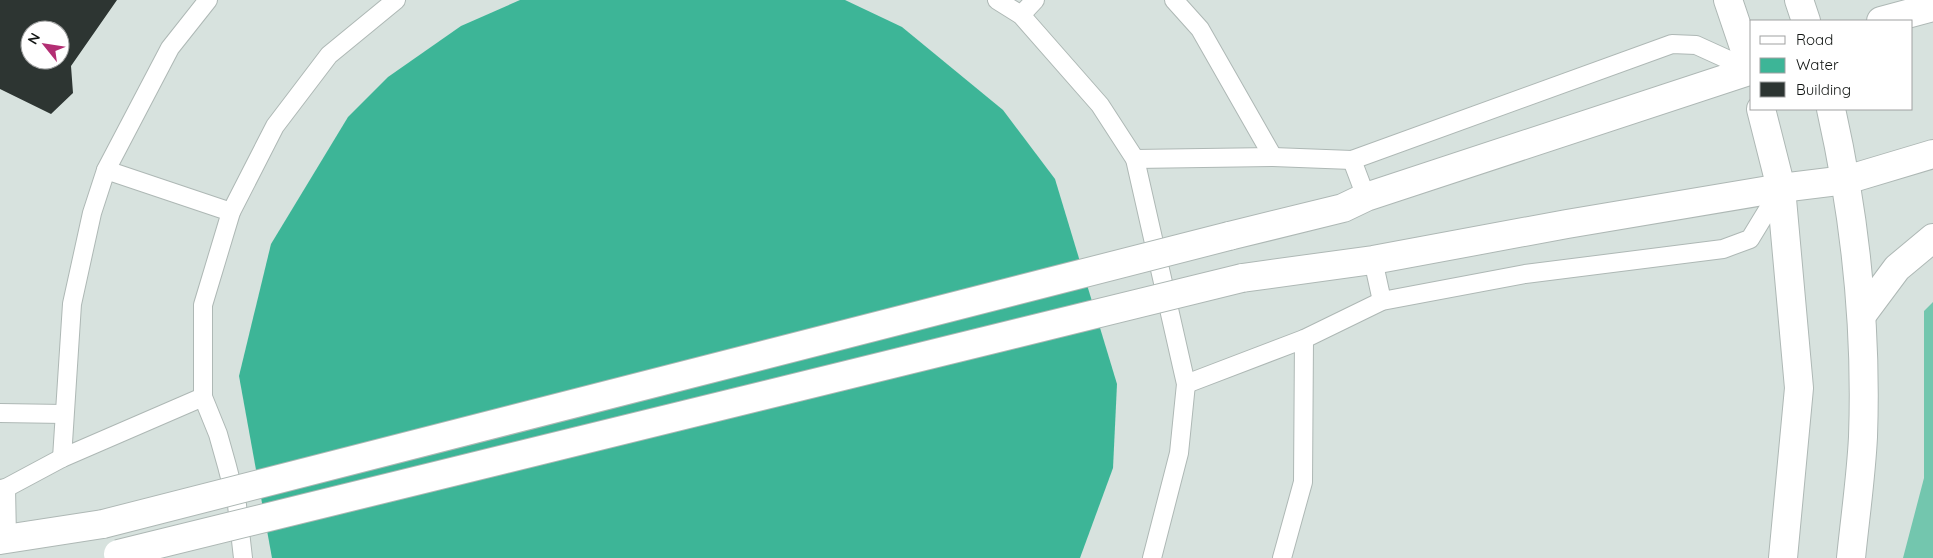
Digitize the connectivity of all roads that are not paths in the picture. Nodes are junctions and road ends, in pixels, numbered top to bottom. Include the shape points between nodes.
1 (208, 0) edge
2 (396, 0) edge
3 (997, 0) edge
4 (1035, 0) edge
5 (1174, 0) edge
6 (1728, 0) edge
7 (1799, 0) edge
8 (1933, 7) edge
9 (1021, 15) junction
10 (1806, 20) edge
11 (1885, 20) edge
12 (1750, 64) edge
13 (1750, 69) edge
14 (1750, 71) edge
15 (1761, 110) edge
16 (1832, 110) edge
17 (1933, 154) edge
18 (1272, 157) junction
19 (1135, 159) junction
20 (1352, 160) junction
21 (106, 170) junction
22 (1846, 180) junction
23 (1781, 188) junction
24 (1366, 197) junction
25 (231, 212) junction
26 (1933, 238) edge
27 (1373, 260) junction
28 (1382, 301) junction
29 (1862, 315) junction
30 (1304, 339) junction
31 (1186, 384) junction
32 (203, 397) junction
33 (0, 413) edge
34 (64, 414) junction
35 (62, 458) junction
36 (3, 489) edge
37 (4, 539) edge
38 (111, 556) edge
39 (243, 558) edge
40 (1152, 558) edge
41 (1282, 558) edge
42 (1783, 558) edge
43 (1851, 558) edge

1 - 21 lane via 170,48
2 - 25 lane via 329,54 275,126
3 - 9 lane
4 - 9 lane
5 - 18 lane via 1200,29
6 - 12 street
7 - 10 street
8 - 11 street
9 - 19 lane via 1100,105
13 - 20 lane via 1696,44 1672,44
14 - 24 street
15 - 23 street
16 - 22 street
17 - 22 street
18 - 19 lane
18 - 20 lane
19 - 31 lane
20 - 24 lane
21 - 25 lane
21 - 34 lane via 92,212 72,304
22 - 23 street
22 - 29 street
23 - 27 street
23 - 28 lane via 1750,239 1723,249 1525,274
23 - 42 street via 1799,388
24 - 37 street, bridge via 1343,208 103,524
25 - 32 lane via 202,305
26 - 29 street via 1897,268
27 - 28 lane
27 - 38 street, bridge via 1242,278
28 - 30 lane
29 - 43 street via 1862,437
30 - 31 lane
30 - 41 lane via 1303,482
31 - 40 lane via 1179,453
32 - 35 lane
32 - 39 lane via 228,466
33 - 34 lane
34 - 35 lane
35 - 36 lane
36 - 37 lane

